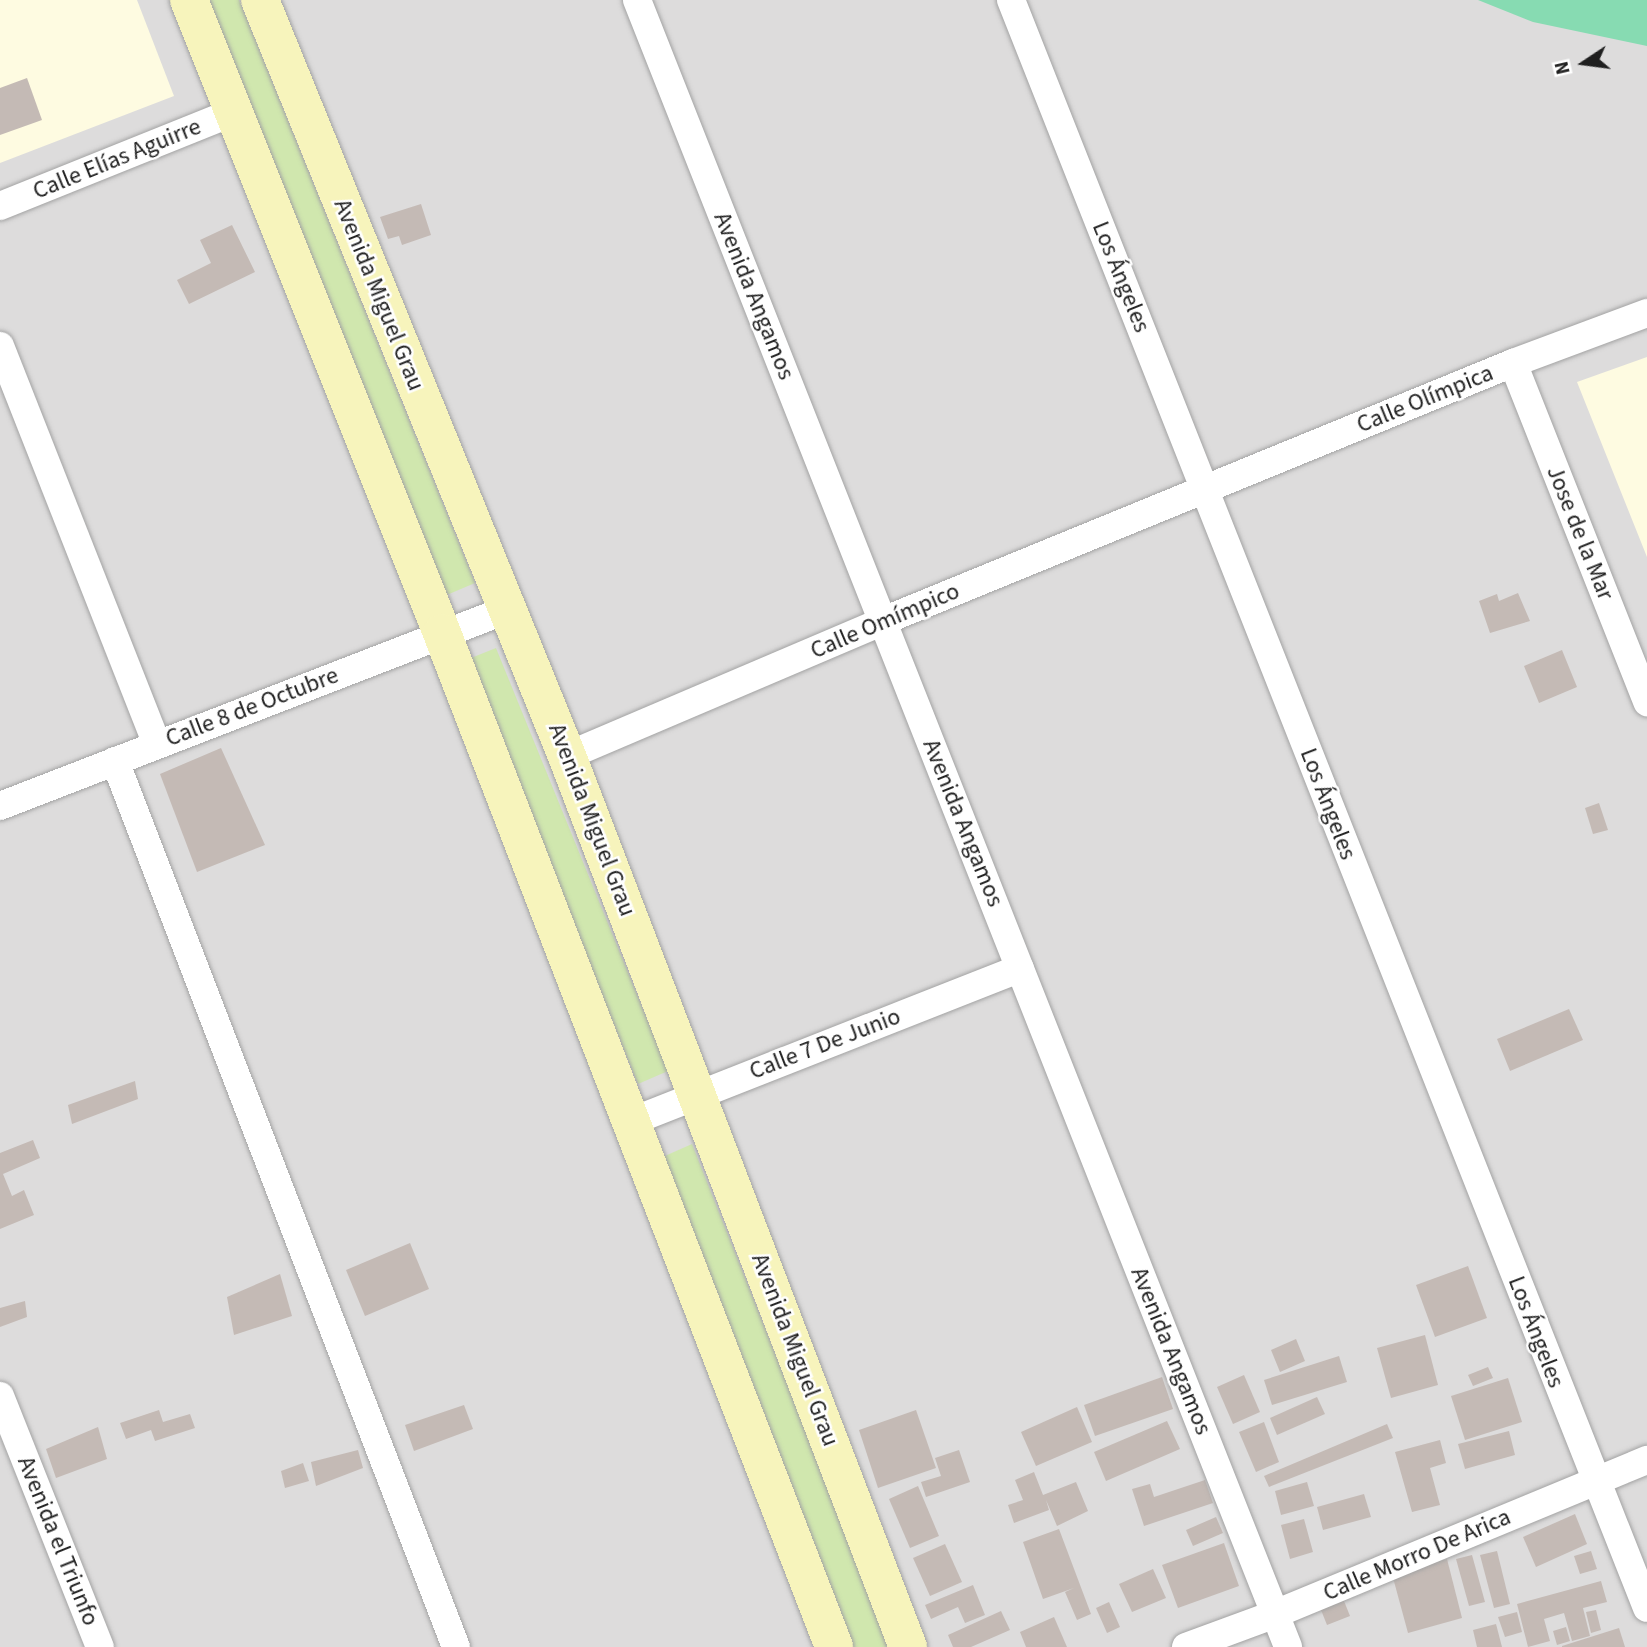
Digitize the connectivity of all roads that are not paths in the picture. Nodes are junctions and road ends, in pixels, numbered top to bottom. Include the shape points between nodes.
1 (189, 0) edge
2 (260, 0) edge
3 (637, 0) edge
4 (1012, 0) edge
5 (234, 112) junction
6 (0, 206) edge
7 (1647, 313) edge
8 (0, 346) edge
9 (1513, 363) junction
10 (1205, 489) junction
11 (506, 610) junction
12 (883, 621) junction
13 (442, 633) junction
14 (1647, 702) edge
15 (157, 744) junction
16 (567, 756) junction
17 (115, 761) junction
18 (0, 806) edge
19 (1020, 968) junction
20 (698, 1094) junction
21 (630, 1122) junction
22 (0, 1396) edge
23 (1647, 1460) edge
24 (1594, 1481) junction
25 (1647, 1608) edge
26 (1275, 1614) junction
27 (100, 1647) edge
28 (456, 1647) edge
29 (834, 1647) edge
30 (908, 1647) edge
31 (1186, 1647) edge
32 (1288, 1647) edge

1 - 5 street
2 - 11 street, Avenida Miguel Grau
3 - 12 street, Avenida Angamos
4 - 10 street, Los Ángeles
5 - 6 street, Calle Elías Aguirre
5 - 13 street
7 - 9 street, Calle Olímpica
8 - 15 street
9 - 10 street, Calle Olímpica
9 - 14 street, Jose de la Mar
10 - 12 street, Calle Omímpico
10 - 24 street, Los Ángeles
11 - 13 street, Calle 8 de Octubre
11 - 16 street, Avenida Miguel Grau
12 - 16 street, Calle Omímpico
12 - 19 street, Avenida Angamos
13 - 15 street, Calle 8 de Octubre
13 - 21 street
15 - 17 street, Calle 8 de Octubre
16 - 20 street, Avenida Miguel Grau
17 - 18 street, Calle 8 de Octubre
17 - 28 street
19 - 20 street, Calle 7 De Junio
19 - 26 street, Avenida Angamos
20 - 21 street, Calle 7 De Junio
20 - 30 street, Avenida Miguel Grau
21 - 29 street
22 - 27 street, Avenida el Triunfo
23 - 24 street, Calle Morro De Arica
24 - 25 street, Los Ángeles
24 - 26 street, Calle Morro De Arica
26 - 31 street, Calle Morro De Arica
26 - 32 street, Avenida Angamos

